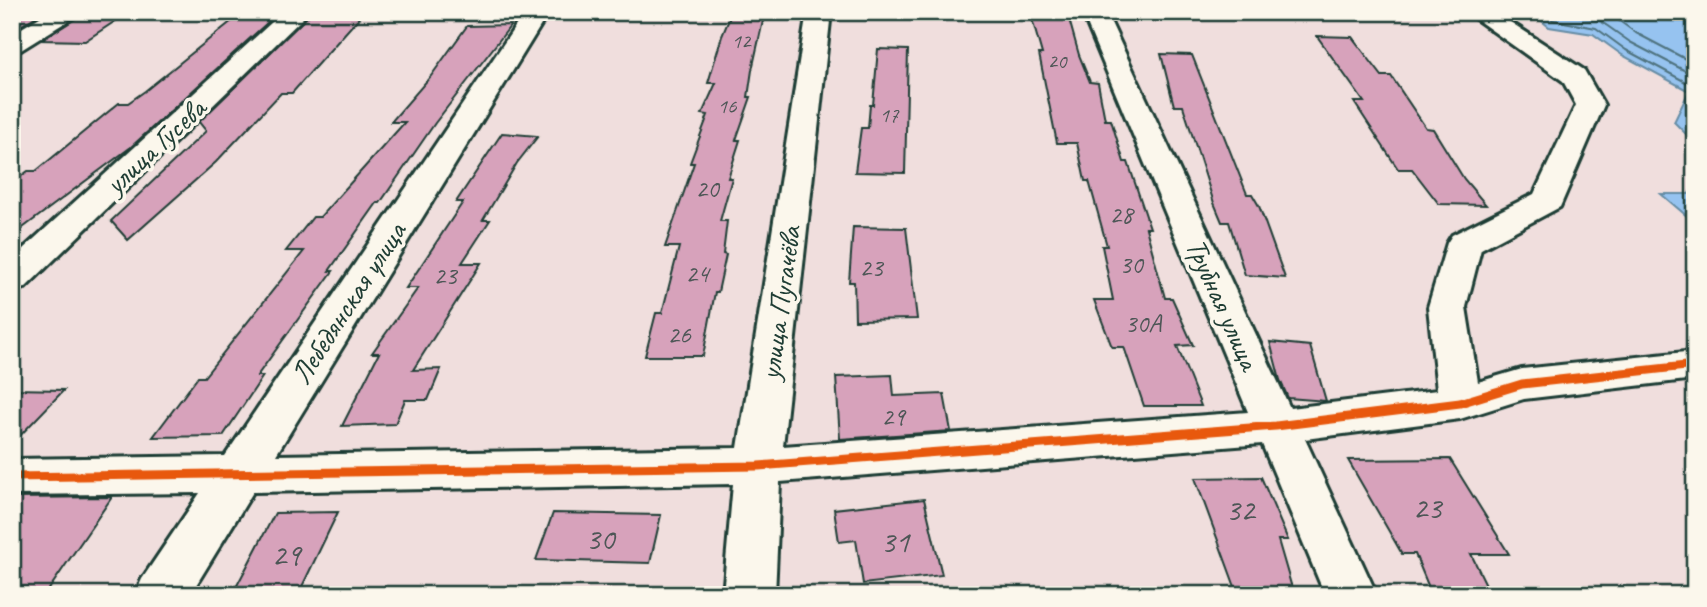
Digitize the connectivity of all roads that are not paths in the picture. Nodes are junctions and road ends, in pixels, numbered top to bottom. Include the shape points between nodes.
1 (65, 12) edge
2 (297, 12) edge
3 (537, 12) edge
4 (818, 12) edge
5 (1094, 12) edge
6 (1478, 12) edge
7 (12, 45) edge
8 (12, 280) edge
9 (1695, 365) edge
10 (1460, 403) junction
11 (1276, 426) junction
12 (758, 466) junction
13 (237, 475) junction
14 (12, 477) edge
15 (161, 595) edge
16 (749, 595) edge
17 (1351, 595) edge

1 - 7 street
2 - 8 street, улица Гусева
3 - 13 street, Лебедянская улица
4 - 12 street, улица Пугачёва
5 - 11 street, Трубная улица
6 - 10 street via 1574,76 1590,105 1548,200 1465,243 1447,307
9 - 10 street via 1522,384
10 - 11 street
11 - 12 street
11 - 17 street, Трубная улица
12 - 13 street
12 - 16 street, улица Пугачёва
13 - 14 street
13 - 15 street, Лебедянская улица

